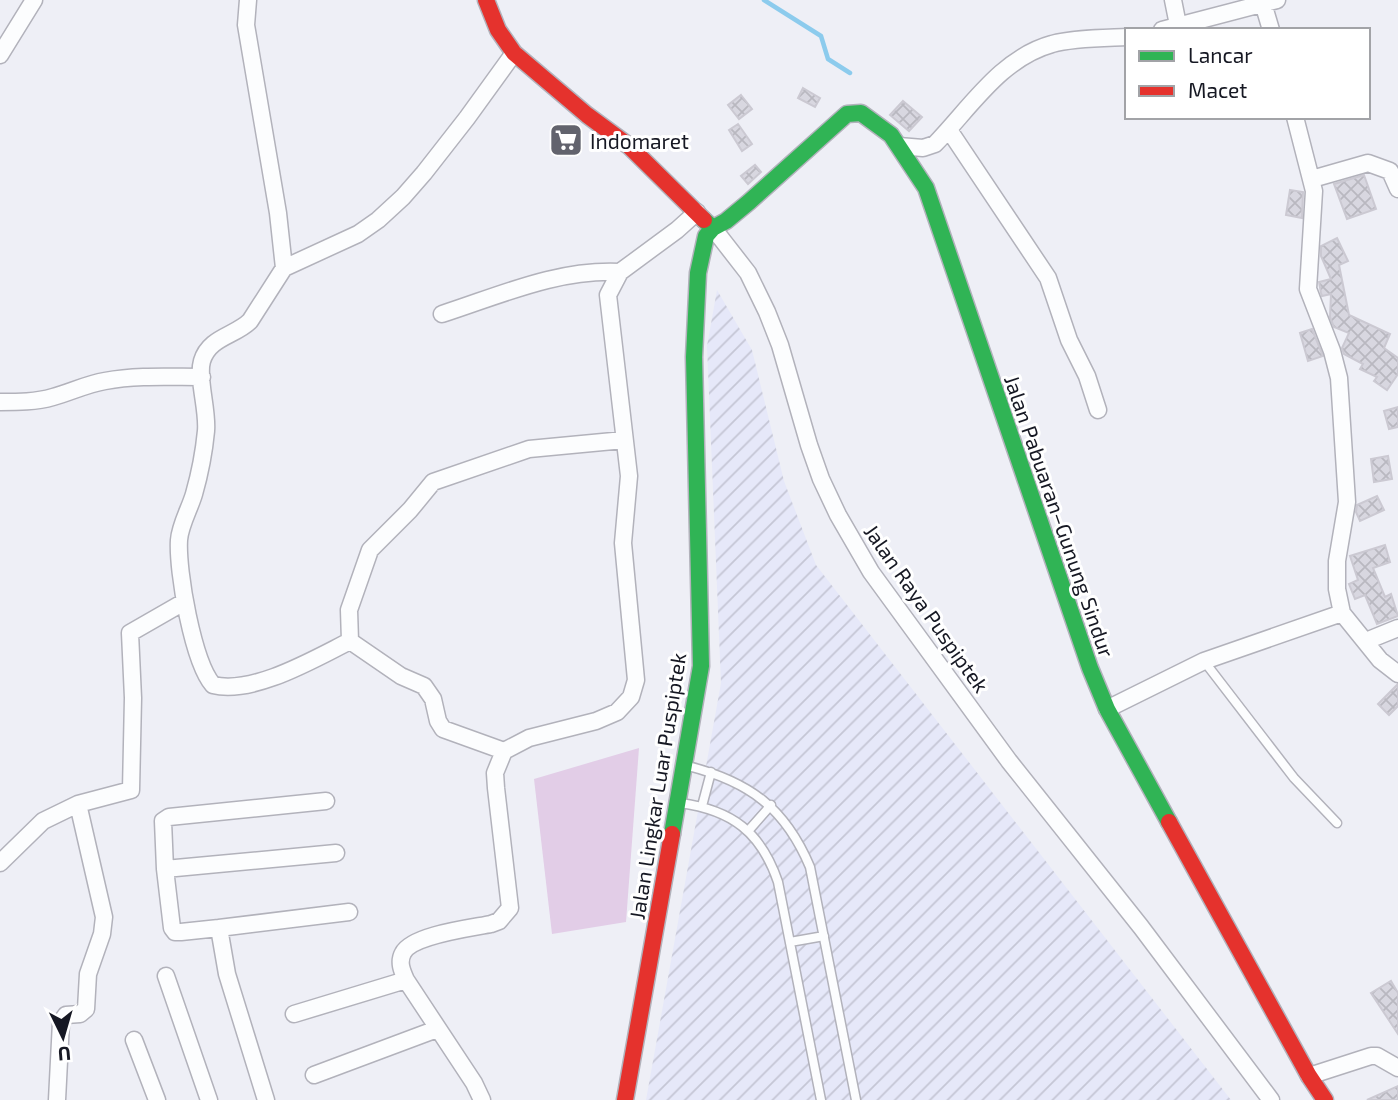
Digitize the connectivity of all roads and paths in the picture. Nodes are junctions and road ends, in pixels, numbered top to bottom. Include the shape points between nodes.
1 (34, 0) edge
2 (248, 0) edge
3 (486, 0) edge
4 (1173, 0) edge
5 (1270, 1) edge
6 (1178, 25) junction
7 (1168, 28) edge
8 (1270, 28) edge
9 (1125, 37) edge
10 (514, 53) junction
11 (0, 55) edge
12 (1296, 119) edge
13 (949, 130) junction
14 (899, 146) junction
15 (1312, 179) junction
16 (1398, 189) edge
17 (697, 212) junction
18 (713, 228) junction
19 (284, 268) junction
20 (620, 272) junction
21 (442, 314) dead end
22 (202, 377) junction
23 (0, 402) edge
24 (1098, 410) dead end
25 (624, 440) junction
26 (184, 602) junction
27 (1342, 613) junction
28 (1398, 628) edge
29 (350, 641) junction
30 (1366, 641) junction
31 (1204, 661) junction
32 (1398, 674) edge
33 (1107, 709) junction
34 (504, 751) junction
35 (685, 765) junction
36 (711, 772) junction
37 (326, 801) dead end
38 (678, 803) junction
39 (78, 804) junction
40 (771, 805) junction
41 (702, 806) junction
42 (1336, 823) dead end
43 (749, 830) junction
44 (336, 853) dead end
45 (0, 863) edge
46 (165, 869) junction
47 (349, 912) dead end
48 (219, 928) junction
49 (824, 936) junction
50 (789, 942) junction
51 (166, 976) dead end
52 (406, 980) junction
53 (294, 1014) dead end
54 (437, 1028) junction
55 (134, 1040) dead end
56 (1398, 1068) edge
57 (314, 1075) dead end
58 (1309, 1076) junction
59 (57, 1100) edge
60 (157, 1100) edge
61 (209, 1100) edge
62 (266, 1100) edge
63 (482, 1100) edge
64 (625, 1100) edge
65 (821, 1100) edge
66 (856, 1100) edge
67 (1270, 1100) edge
68 (1325, 1100) edge

1 - 11 street
2 - 19 street via 248,36
3 - 10 street, Jalan Raya Puspiptek
4 - 6 street
5 - 6 street
5 - 8 street
6 - 7 street
9 - 13 street via 1039,48 994,78
10 - 17 street, Jalan Raya Puspiptek via 629,146
10 - 19 street via 425,173 378,220
12 - 15 street
13 - 14 street via 932,146
13 - 24 street via 1048,278
14 - 18 street, Jalan Pabuaran–Gunung Sindur via 861,113 847,114 734,215
14 - 33 street, Jalan Pabuaran–Gunung Sindur via 926,188
15 - 16 street via 1368,163 1390,171
15 - 27 street via 1308,289 1339,378 1347,502 1336,574
17 - 18 street, Jalan Raya Puspiptek
17 - 20 street
18 - 35 street, Jalan Lingkar Luar Puspiptek via 702,253 696,309 701,666
18 - 67 street, Jalan Raya Puspiptek via 748,273 767,312 821,479 871,572 1009,761
19 - 22 street via 250,321 209,348 201,362
20 - 21 street via 559,276
20 - 25 street via 611,286 608,306
22 - 23 street via 117,379 51,398
22 - 26 street via 207,416 202,462 179,538
25 - 29 street via 529,449 433,482 370,550 349,610
25 - 34 street via 630,488 623,543 635,686 617,712 529,738
26 - 29 street via 209,682 216,686 264,680
26 - 39 street via 130,633 131,790
27 - 30 street
27 - 31 street
28 - 30 street
29 - 34 street via 424,686 443,729
30 - 32 street
31 - 33 street
31 - 42 lane via 1281,762
33 - 58 street, Jalan Pabuaran–Gunung Sindur
34 - 52 street via 495,773 510,908 499,921 409,946 400,961
35 - 36 lane
35 - 38 street, Jalan Lingkar Luar Puspiptek
36 - 40 lane via 748,788
36 - 41 lane
37 - 46 street via 169,817 163,821
38 - 41 lane
38 - 64 street, Jalan Lingkar Luar Puspiptek
39 - 45 street via 43,821
39 - 59 street via 104,917 88,974 86,1009 66,1015 61,1022
40 - 43 lane
40 - 49 lane via 799,840 810,867
41 - 43 lane
43 - 50 lane via 771,861
44 - 46 street
46 - 48 street via 174,932
47 - 48 street
48 - 62 street via 227,974
49 - 50 lane
49 - 66 lane
50 - 65 lane
51 - 61 street
52 - 53 street
52 - 54 street
54 - 57 street
54 - 63 street
55 - 60 street
56 - 58 street via 1371,1056
58 - 68 street, Jalan Pabuaran–Gunung Sindur

